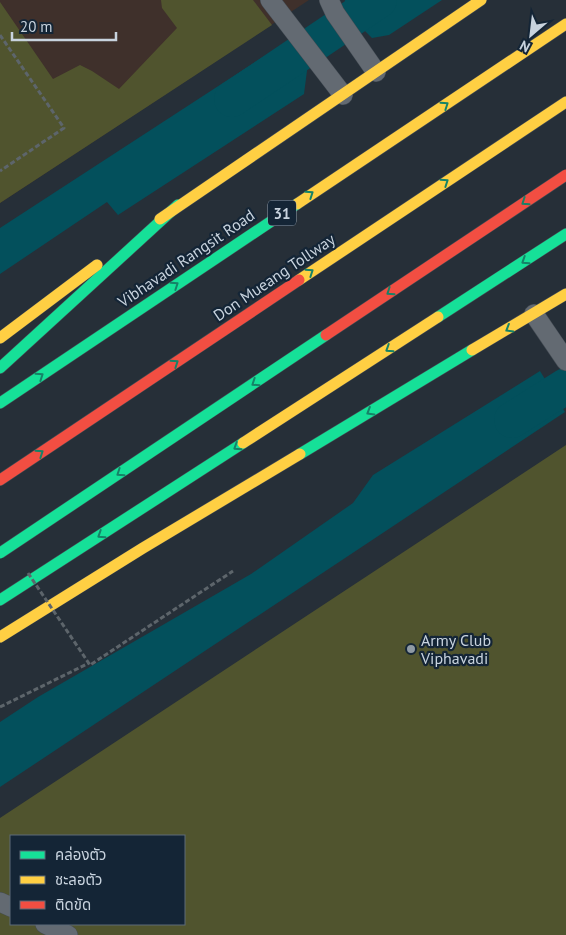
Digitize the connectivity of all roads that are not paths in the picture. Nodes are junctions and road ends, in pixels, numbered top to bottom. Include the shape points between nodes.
1 (270, 0) edge
2 (329, 0) edge
3 (481, 0) edge
4 (566, 24) edge
5 (376, 72) junction
6 (343, 95) junction
7 (566, 102) edge
8 (566, 175) edge
9 (178, 205) junction
10 (566, 234) edge
11 (566, 294) edge
12 (534, 314) junction
13 (0, 338) edge
14 (566, 361) edge
15 (0, 368) edge
16 (0, 403) edge
17 (0, 480) edge
18 (0, 552) edge
19 (0, 600) edge
20 (0, 636) edge
21 (46, 925) edge
22 (68, 935) edge

1 - 6 lane
2 - 5 lane
3 - 5 main road
16 -> 4 main road, Vibhavadi Rangsit Road / 31
5 - 6 main road
6 - 9 main road
17 -> 7 main road, Don Mueang Tollway
8 -> 18 main road, bridge
9 - 13 main road
9 - 15 main road
10 -> 19 main road
11 - 12 main road
12 - 14 lane
12 -> 20 main road
21 - 22 lane

